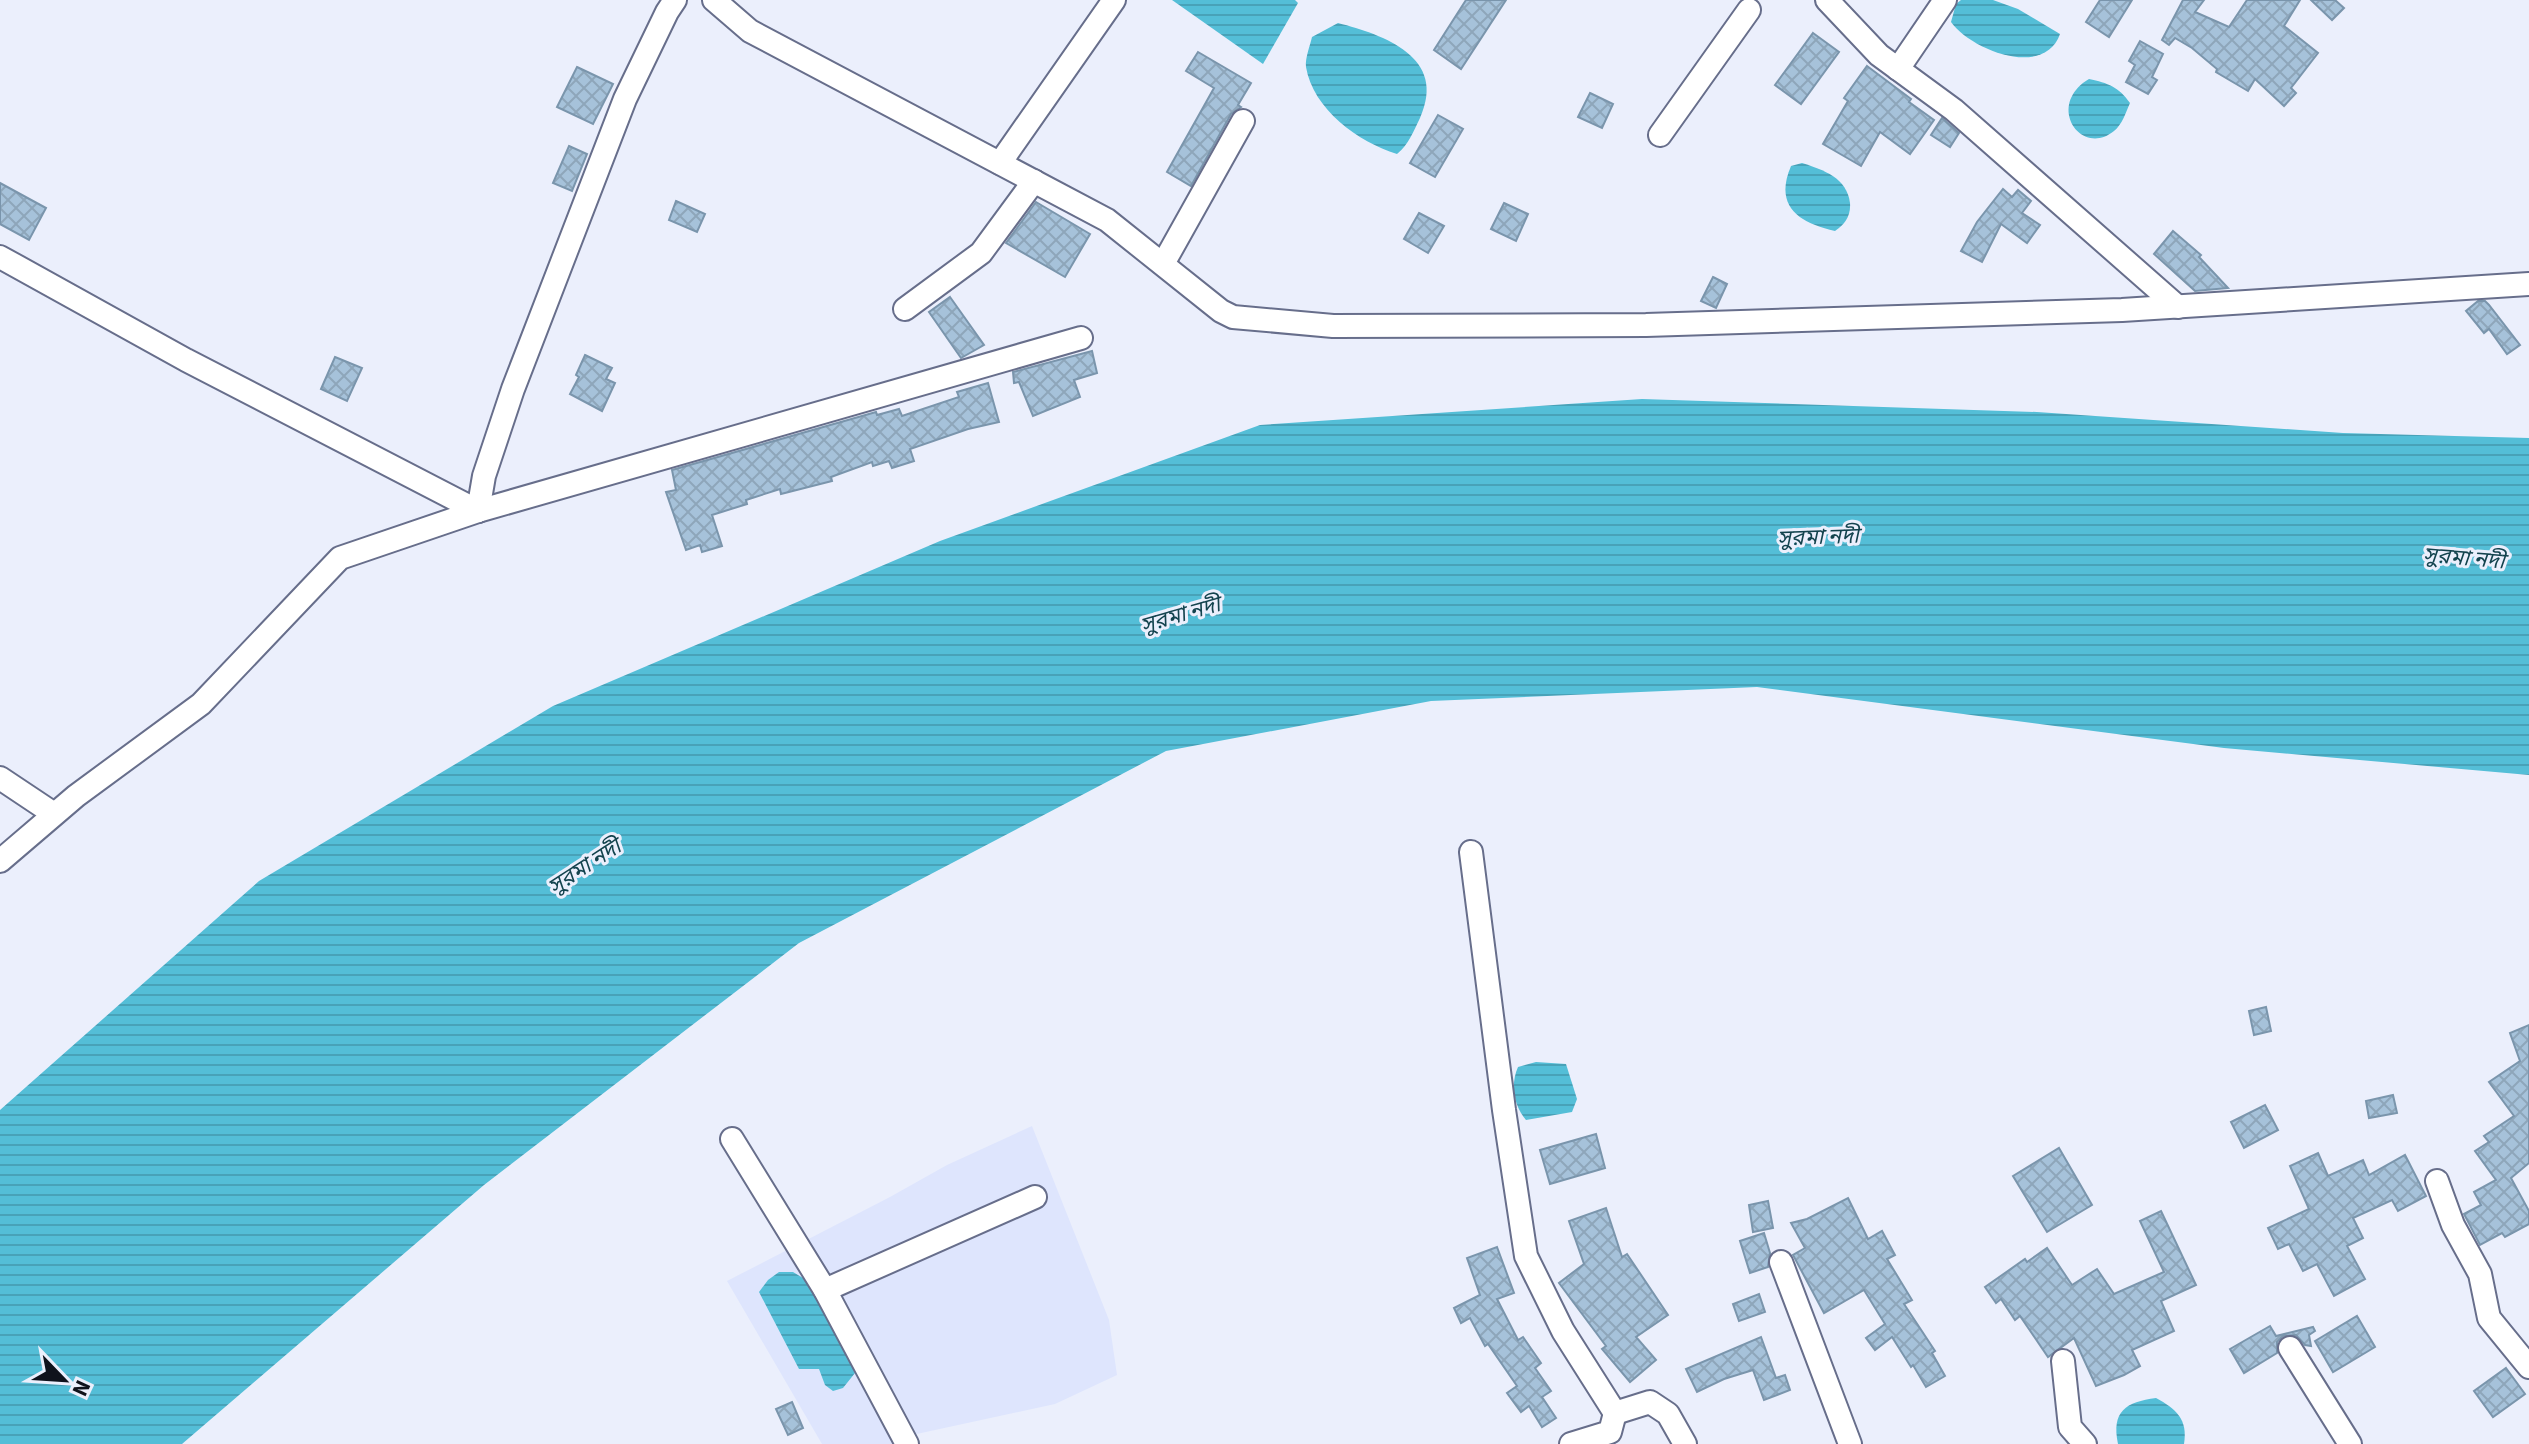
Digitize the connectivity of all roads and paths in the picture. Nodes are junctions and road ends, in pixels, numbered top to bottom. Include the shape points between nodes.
1 (675, 0) edge
2 (714, 0) edge
3 (1114, 0) edge
4 (1827, 0) edge
5 (1945, 0) edge
6 (1748, 3) edge
7 (1898, 69) junction
8 (1243, 121) dead end
9 (1660, 135) dead end
10 (1000, 163) junction
11 (1034, 181) junction
12 (0, 257) edge
13 (1163, 264) junction
14 (2529, 284) edge
15 (2178, 307) junction
16 (905, 309) dead end
17 (1081, 338) dead end
18 (478, 511) junction
19 (0, 778) edge
20 (54, 814) junction
21 (1471, 852) dead end
22 (0, 861) edge
23 (732, 1139) dead end
24 (2437, 1181) dead end
25 (1035, 1197) dead end
26 (1781, 1262) dead end
27 (825, 1290) junction
28 (2290, 1348) dead end
29 (2063, 1361) dead end
30 (2529, 1367) edge
31 (1615, 1413) junction
32 (907, 1444) edge
33 (1571, 1444) edge
34 (1685, 1444) edge
35 (1850, 1444) edge
36 (2085, 1444) edge
37 (2350, 1444) edge

1 - 18 street via 625,99 513,389
2 - 10 street via 750,31
3 - 10 street
4 - 7 street
5 - 7 street
6 - 9 street
7 - 15 street via 1954,110
8 - 13 street
10 - 11 street
11 - 13 street via 1107,220
11 - 16 street via 981,253
12 - 18 street
13 - 15 street via 1233,317 1333,326 1646,325
14 - 15 street
17 - 18 street
18 - 20 street via 340,558 201,704
19 - 20 street
20 - 22 street
21 - 31 street via 1526,1256 1563,1331
23 - 27 street
24 - 30 street via 2480,1274 2489,1318
25 - 27 street
26 - 35 street
27 - 32 street
28 - 37 street
29 - 36 street via 2070,1427
31 - 33 street via 1610,1432
31 - 34 street via 1650,1402 1668,1414

